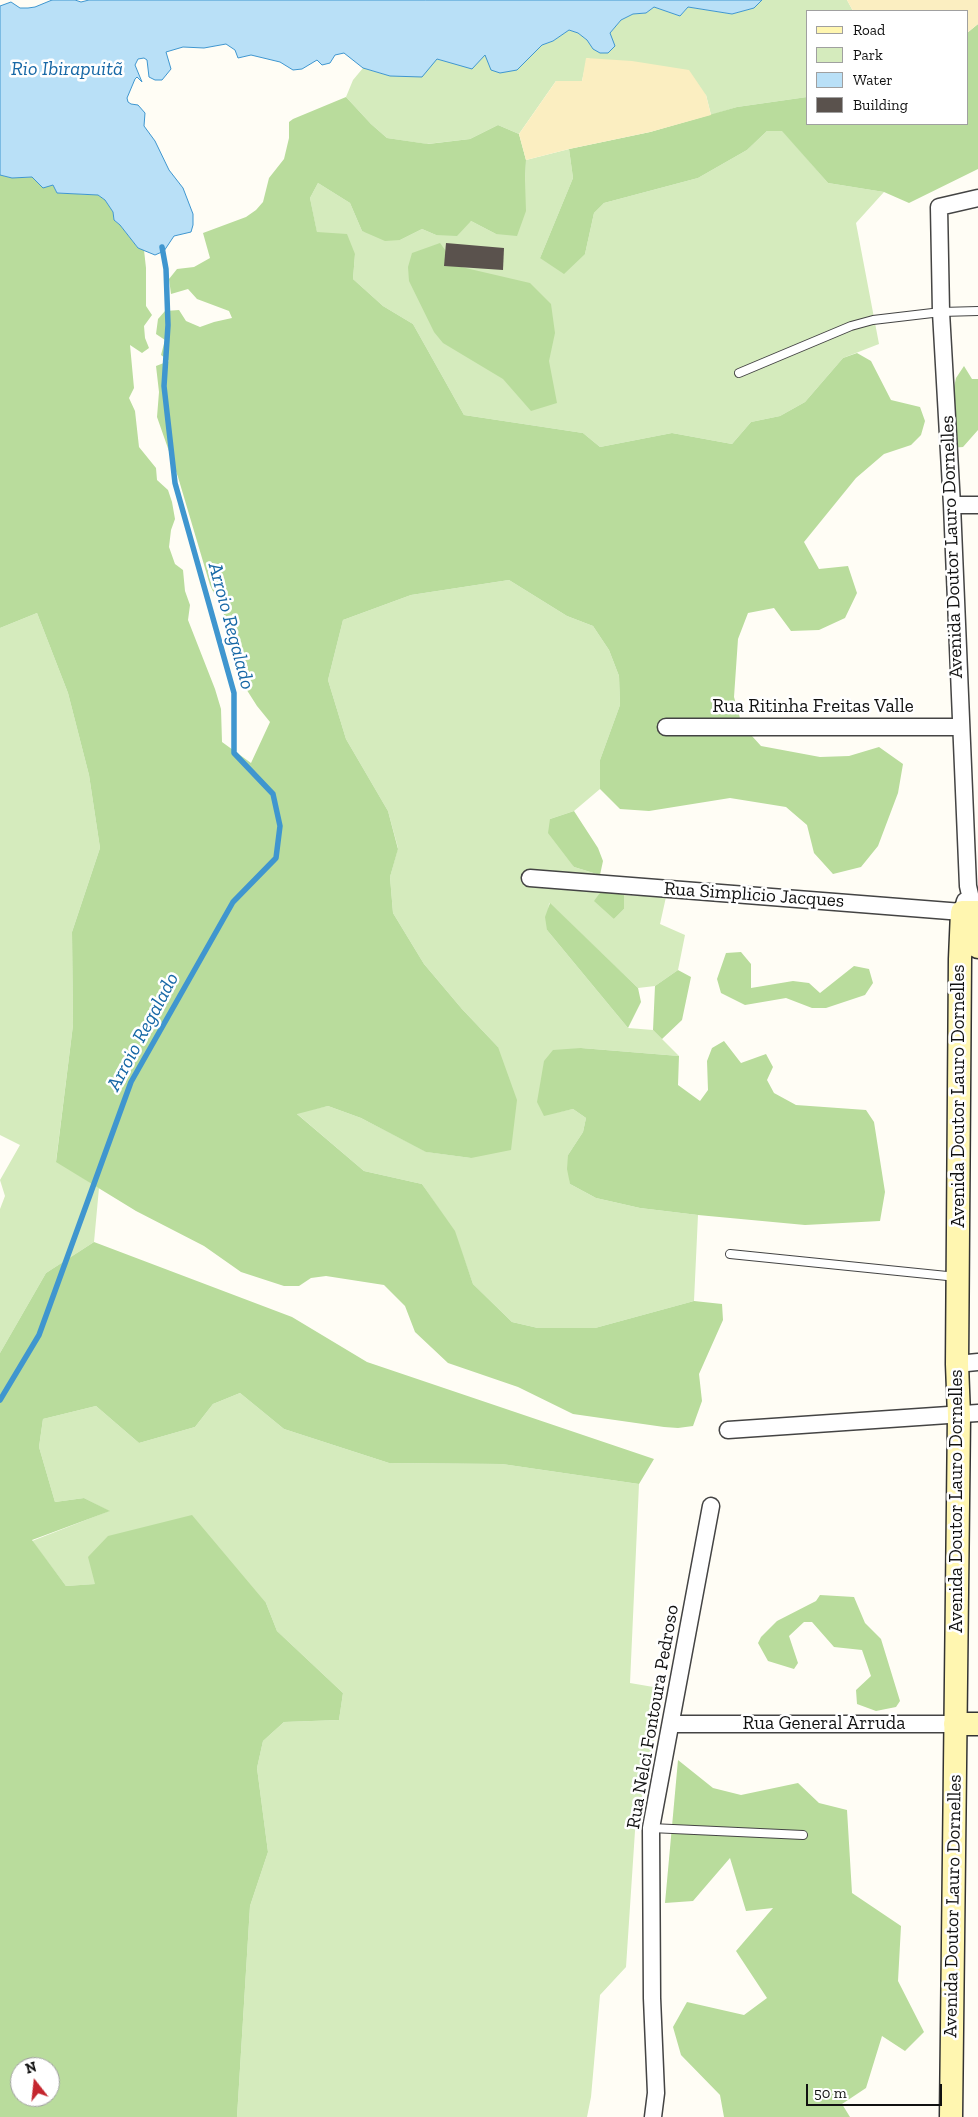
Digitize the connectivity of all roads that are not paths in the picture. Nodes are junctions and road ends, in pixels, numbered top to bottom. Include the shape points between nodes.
1 (978, 198) edge
2 (978, 311) edge
3 (941, 312) junction
4 (739, 373) dead end
5 (952, 504) junction
6 (978, 505) edge
7 (666, 727) dead end
8 (960, 727) junction
9 (530, 878) dead end
10 (971, 912) edge
11 (978, 947) edge
12 (730, 1254) dead end
13 (958, 1277) junction
14 (967, 1363) edge
15 (968, 1415) edge
16 (728, 1430) dead end
17 (711, 1506) dead end
18 (671, 1724) junction
19 (955, 1724) junction
20 (978, 1724) edge
21 (652, 1828) junction
22 (803, 1836) dead end
23 (653, 2117) edge
24 (951, 2117) edge

1 - 3 street, Avenida Doutor Lauro Dornelles via 939,207
2 - 3 lane
3 - 4 lane via 873,320 851,326
3 - 5 street, Avenida Doutor Lauro Dornelles
5 - 6 street
5 - 8 street, Avenida Doutor Lauro Dornelles
7 - 8 street, Rua Ritinha Freitas Valle
8 - 10 street, Avenida Doutor Lauro Dornelles
9 - 10 street, Rua Simplicio Jacques
10 - 11 main road, Avenida Doutor Lauro Dornelles
10 - 13 main road, Avenida Doutor Lauro Dornelles via 960,959
12 - 13 lane
13 - 14 main road, Avenida Doutor Lauro Dornelles
14 - 15 main road, Avenida Doutor Lauro Dornelles
15 - 16 street
15 - 19 main road, Avenida Doutor Lauro Dornelles
17 - 18 street, Rua Nelci Fontoura Pedroso
18 - 19 street, Rua General Arruda
18 - 21 street, Rua Nelci Fontoura Pedroso
19 - 20 main road, Rua General Arruda
19 - 24 main road, Avenida Doutor Lauro Dornelles
21 - 22 lane
21 - 23 street, Rua Nelci Fontoura Pedroso via 652,1998 656,2093

